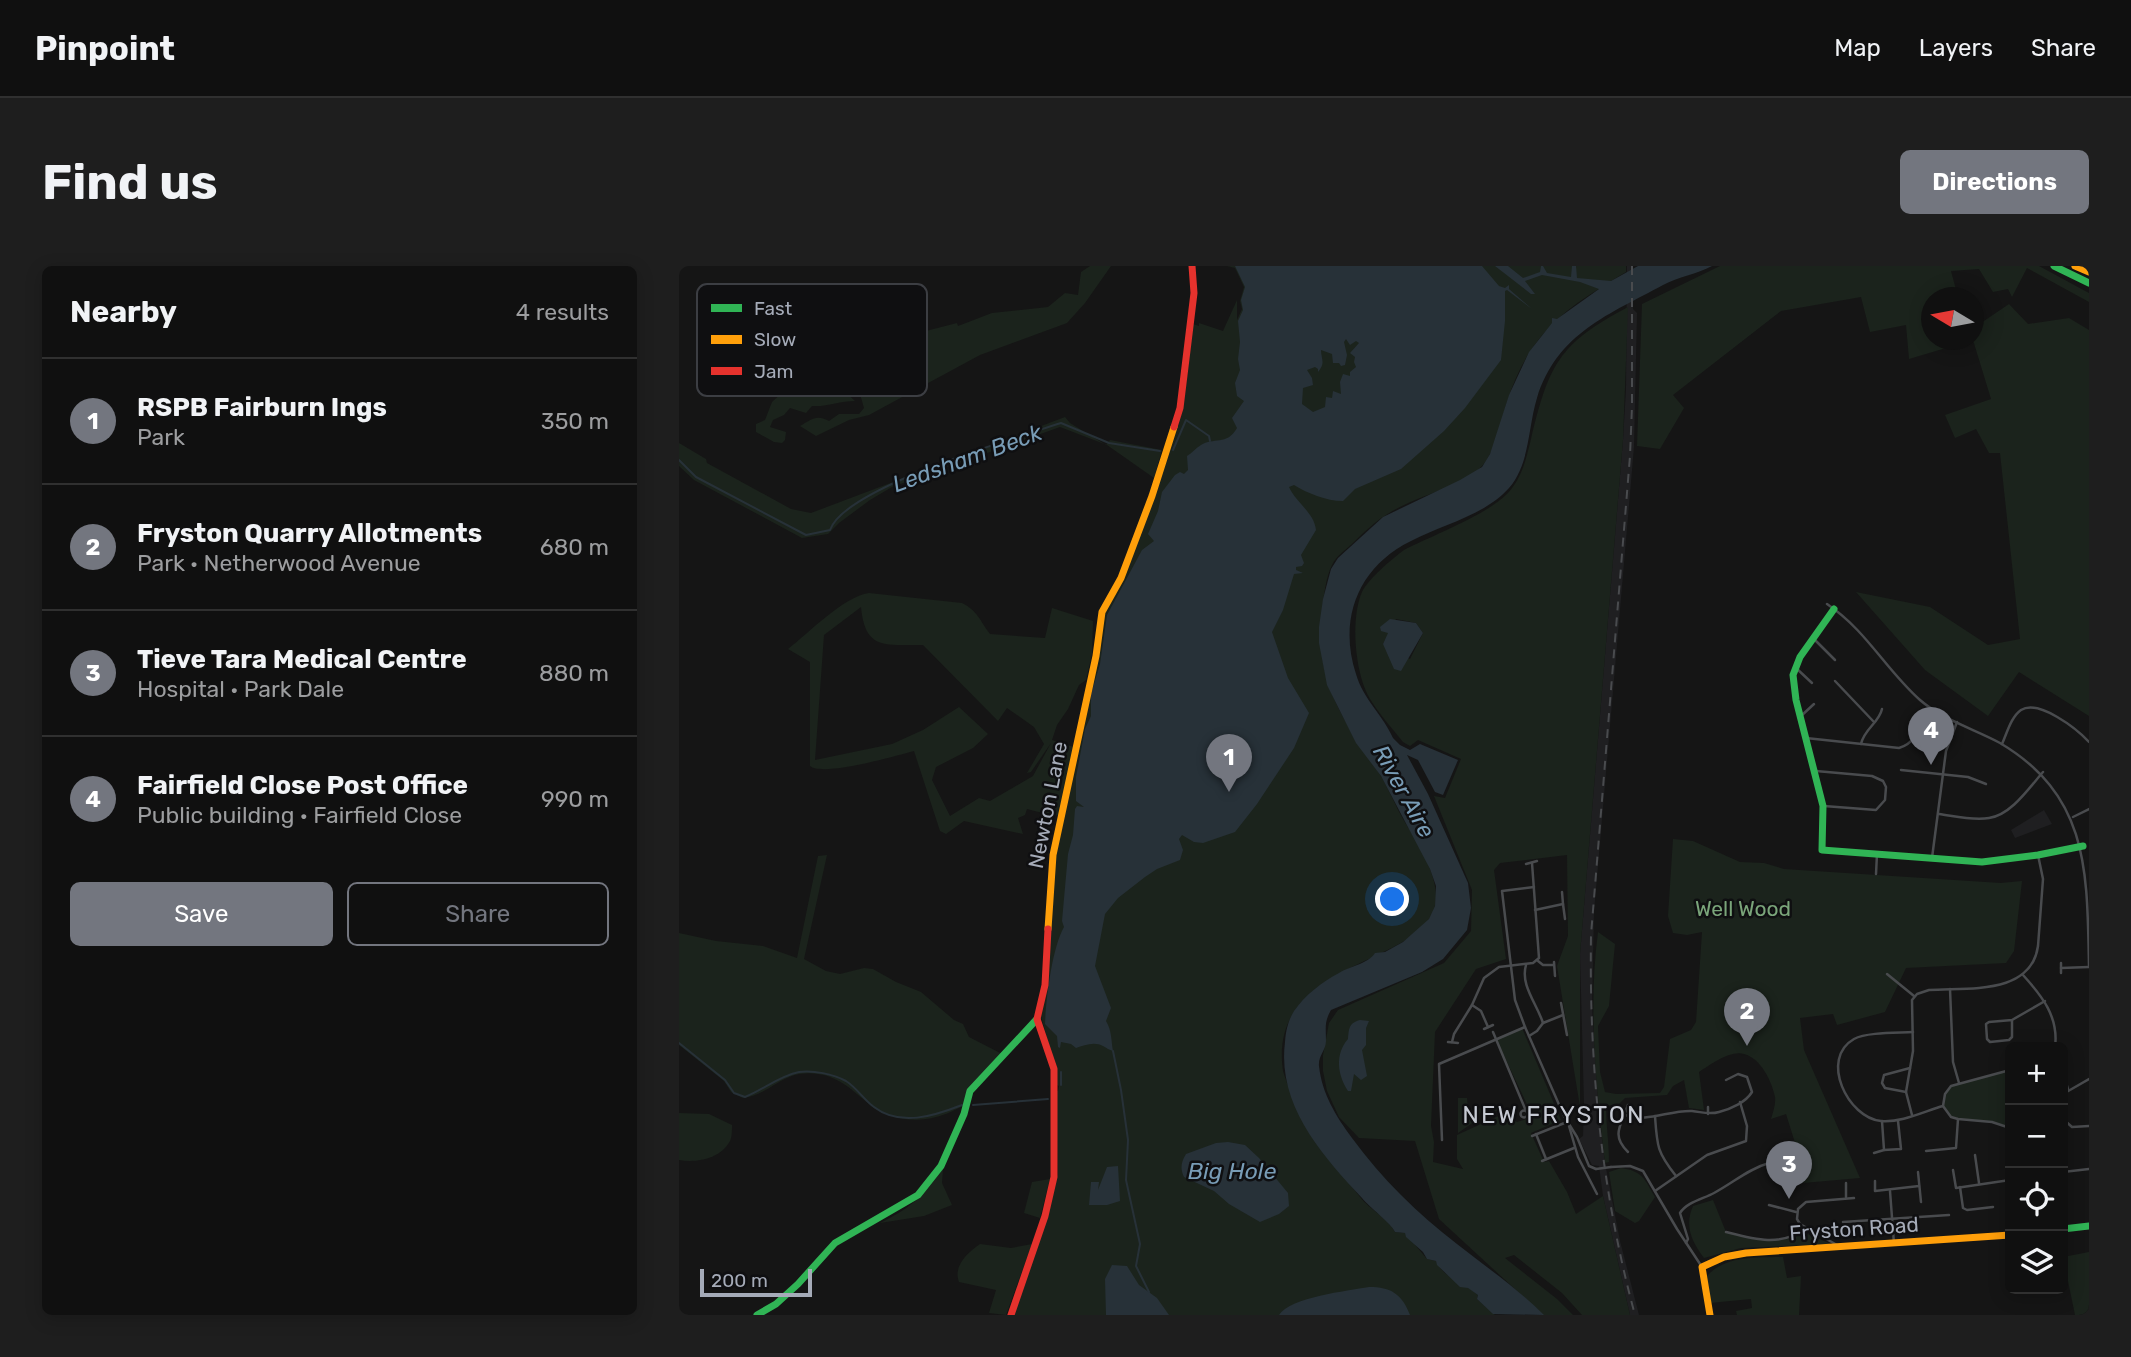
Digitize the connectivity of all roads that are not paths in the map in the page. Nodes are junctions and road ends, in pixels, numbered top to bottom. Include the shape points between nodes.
1 (1192, 266) edge
2 (2054, 266) edge
3 (2075, 266) edge
4 (2089, 272) edge
5 (2089, 283) edge
6 (1831, 606) joint
7 (1813, 638) junction
8 (1835, 660) dead end
9 (1795, 667) junction
10 (1835, 681) dead end
11 (1812, 683) dead end
12 (1814, 704) dead end
13 (1882, 709) dead end
14 (1931, 709) junction
15 (1800, 717) junction
16 (1874, 722) junction
17 (1957, 722) junction
18 (1806, 738) junction
19 (2089, 742) edge
20 (1861, 744) junction
21 (2002, 744) junction
22 (1901, 770) dead end
23 (1816, 771) junction
24 (2043, 772) junction
25 (1943, 773) junction
26 (1986, 784) dead end
27 (1823, 806) junction
28 (2089, 808) edge
29 (1937, 814) junction
30 (2073, 817) junction
31 (2083, 846) junction
32 (1877, 854) junction
33 (2038, 855) junction
34 (1932, 858) junction
35 (1537, 861) dead end
36 (1532, 863) junction
37 (1526, 864) dead end
38 (1876, 874) dead end
39 (2089, 875) edge
40 (1534, 887) junction
41 (1562, 892) dead end
42 (1563, 904) junction
43 (1535, 910) junction
44 (1565, 919) dead end
45 (1538, 961) junction
46 (2061, 963) dead end
47 (1526, 964) junction
48 (1510, 965) junction
49 (2089, 967) edge
50 (2061, 968) junction
51 (2061, 973) dead end
52 (1887, 974) dead end
53 (2023, 975) junction
54 (1555, 976) dead end
55 (1950, 988) junction
56 (1914, 996) junction
57 (2045, 1001) junction
58 (1561, 1003) dead end
59 (1472, 1005) junction
60 (1563, 1015) junction
61 (1037, 1019) junction
62 (2012, 1020) junction
63 (1543, 1023) junction
64 (1525, 1027) junction
65 (1484, 1028) dead end
66 (1493, 1032) dead end
67 (1913, 1032) junction
68 (1567, 1035) dead end
69 (1529, 1037) junction
70 (1496, 1039) junction
71 (2055, 1042) edge
72 (1458, 1043) dead end
73 (1910, 1068) junction
74 (2005, 1071) edge
75 (2089, 1079) edge
76 (1726, 1080) dead end
77 (1959, 1083) junction
78 (2068, 1090) edge
79 (1906, 1092) junction
80 (1740, 1102) junction
81 (1628, 1105) dead end
82 (1943, 1106) junction
83 (1708, 1107) dead end
84 (1539, 1113) dead end
85 (1707, 1114) junction
86 (1625, 1115) junction
87 (1912, 1115) junction
88 (1655, 1116) junction
89 (1898, 1119) junction
90 (1958, 1119) junction
91 (1882, 1121) junction
92 (1567, 1123) junction
93 (2068, 1123) edge
94 (2005, 1126) edge
95 (2089, 1126) edge
96 (1442, 1140) dead end
97 (1619, 1142) junction
98 (1614, 1144) dead end
99 (1575, 1148) junction
100 (1884, 1150) junction
101 (1628, 1152) dead end
102 (1874, 1153) dead end
103 (1975, 1155) dead end
104 (1931, 1157) dead end
105 (1769, 1163) dead end
106 (2089, 1169) edge
107 (1952, 1170) dead end
108 (2068, 1171) edge
109 (1918, 1172) dead end
110 (1676, 1176) junction
111 (1875, 1181) dead end
112 (2005, 1181) edge
113 (1846, 1183) dead end
114 (1979, 1184) junction
115 (1919, 1186) junction
116 (1958, 1188) junction
117 (1890, 1190) junction
118 (1655, 1191) junction
119 (1597, 1194) dead end
120 (1854, 1198) dead end
121 (1846, 1199) junction
122 (1921, 1202) dead end
123 (1769, 1205) dead end
124 (1993, 1207) dead end
125 (1941, 1209) dead end
126 (1797, 1212) junction
127 (1941, 1215) junction
128 (1949, 1215) dead end
129 (1848, 1216) dead end
130 (1892, 1219) junction
131 (1843, 1222) dead end
132 (1849, 1222) junction
133 (2089, 1226) edge
134 (2068, 1228) edge
135 (1805, 1229) junction
136 (1726, 1232) dead end
137 (2005, 1235) edge
138 (1686, 1243) junction
139 (1894, 1244) junction
140 (1840, 1247) junction
141 (1702, 1267) junction
142 (758, 1315) edge
143 (1010, 1315) edge
144 (1710, 1315) edge

1 - 61 main road, Newton Lane via 1193,309 1180,408 1121,578 1102,612 1053,855 1045,985
2 - 5 main road
3 - 4 main road
6 - 7 main road
6 - 14 street
7 - 8 street
7 - 9 main road
9 - 11 street
9 - 15 main road via 1793,685
10 - 16 street
12 - 15 street
13 - 16 street
14 - 17 street
14 - 20 street via 1907,746
15 - 18 main road
16 - 20 street
17 - 21 street
17 - 25 street
18 - 20 street
18 - 23 main road
19 - 21 street via 2056,717 2031,707 2014,718
21 - 24 street
22 - 25 street
23 - 27 main road
23 - 27 street via 1872,776 1886,787 1885,800 1876,810
24 - 29 street via 1996,816
24 - 30 street
25 - 26 street
25 - 29 street
27 - 32 main road via 1822,850
28 - 30 street
29 - 34 street
30 - 31 street
31 - 33 main road
31 - 39 street
32 - 34 main road
32 - 38 street
33 - 34 main road via 1982,862
33 - 53 street via 2043,878 2038,946 2033,964
35 - 36 street
36 - 37 street
36 - 40 street
39 - 49 street
40 - 43 street
40 - 48 street via 1502,891
41 - 42 street
42 - 43 street
42 - 44 street
43 - 45 street
45 - 47 street
45 - 54 street via 1554,963
46 - 50 street
47 - 48 street
47 - 63 street via 1525,978
48 - 59 street via 1484,978
48 - 64 street
49 - 50 street
50 - 51 street
52 - 56 street
53 - 55 street via 2003,985
53 - 57 street
55 - 56 street
55 - 77 street via 1953,1062
56 - 67 street
57 - 62 street
57 - 71 street via 2054,1020
58 - 60 street
59 - 65 street via 1490,1026
59 - 72 street via 1450,1042
60 - 63 street
60 - 68 street
61 - 142 main road via 971,1091 941,1166 918,1195 835,1243 798,1284
61 - 143 main road via 1054,1069 1054,1177
62 - 62 street via 1986,1024 1987,1039 2009,1040
63 - 69 street
64 - 69 street
64 - 70 street
66 - 70 street
67 - 73 street
67 - 91 street via 1860,1037 1851,1041 1839,1058 1839,1080 1858,1112
69 - 92 street
70 - 84 street via 1527,1113
70 - 96 street via 1439,1064
73 - 79 street
73 - 79 street via 1882,1078 1885,1088
74 - 77 street
75 - 78 street
76 - 80 street via 1738,1074 1747,1077 1752,1091
77 - 82 street via 1948,1089
79 - 87 street
80 - 85 street
80 - 110 street via 1746,1141 1707,1155
81 - 86 street
82 - 87 street
82 - 90 street
83 - 85 street
85 - 88 street via 1689,1111
86 - 88 street
86 - 97 street
87 - 89 street
88 - 110 street via 1658,1149
89 - 91 street
89 - 100 street via 1901,1149
90 - 94 street
90 - 104 street via 1956,1148 1929,1151
91 - 100 street
92 - 99 street
92 - 99 street via 1534,1135 1544,1160
92 - 118 street, bridge via 1589,1166 1639,1169
93 - 95 street
97 - 98 street
97 - 101 street
99 - 119 street
100 - 102 street
103 - 114 street
105 - 138 street via 1683,1207
106 - 108 street
107 - 116 street
109 - 115 street
110 - 118 street
111 - 117 street via 1875,1191
112 - 114 street
113 - 121 street
114 - 116 street
115 - 117 street
115 - 122 street
116 - 124 street via 1963,1208
117 - 130 street
118 - 138 street
120 - 121 street
121 - 126 street via 1805,1202
123 - 126 street
125 - 127 street
126 - 135 street
127 - 128 street
127 - 130 street
129 - 132 street
130 - 132 street
130 - 139 street
131 - 132 street
133 - 134 main road
135 - 136 street, Fryston Road via 1788,1239 1771,1241
135 - 140 street
137 - 139 main road, Fryston Road
138 - 141 street
139 - 140 main road, Fryston Road
140 - 141 main road, Fryston Road via 1732,1255
141 - 144 main road

